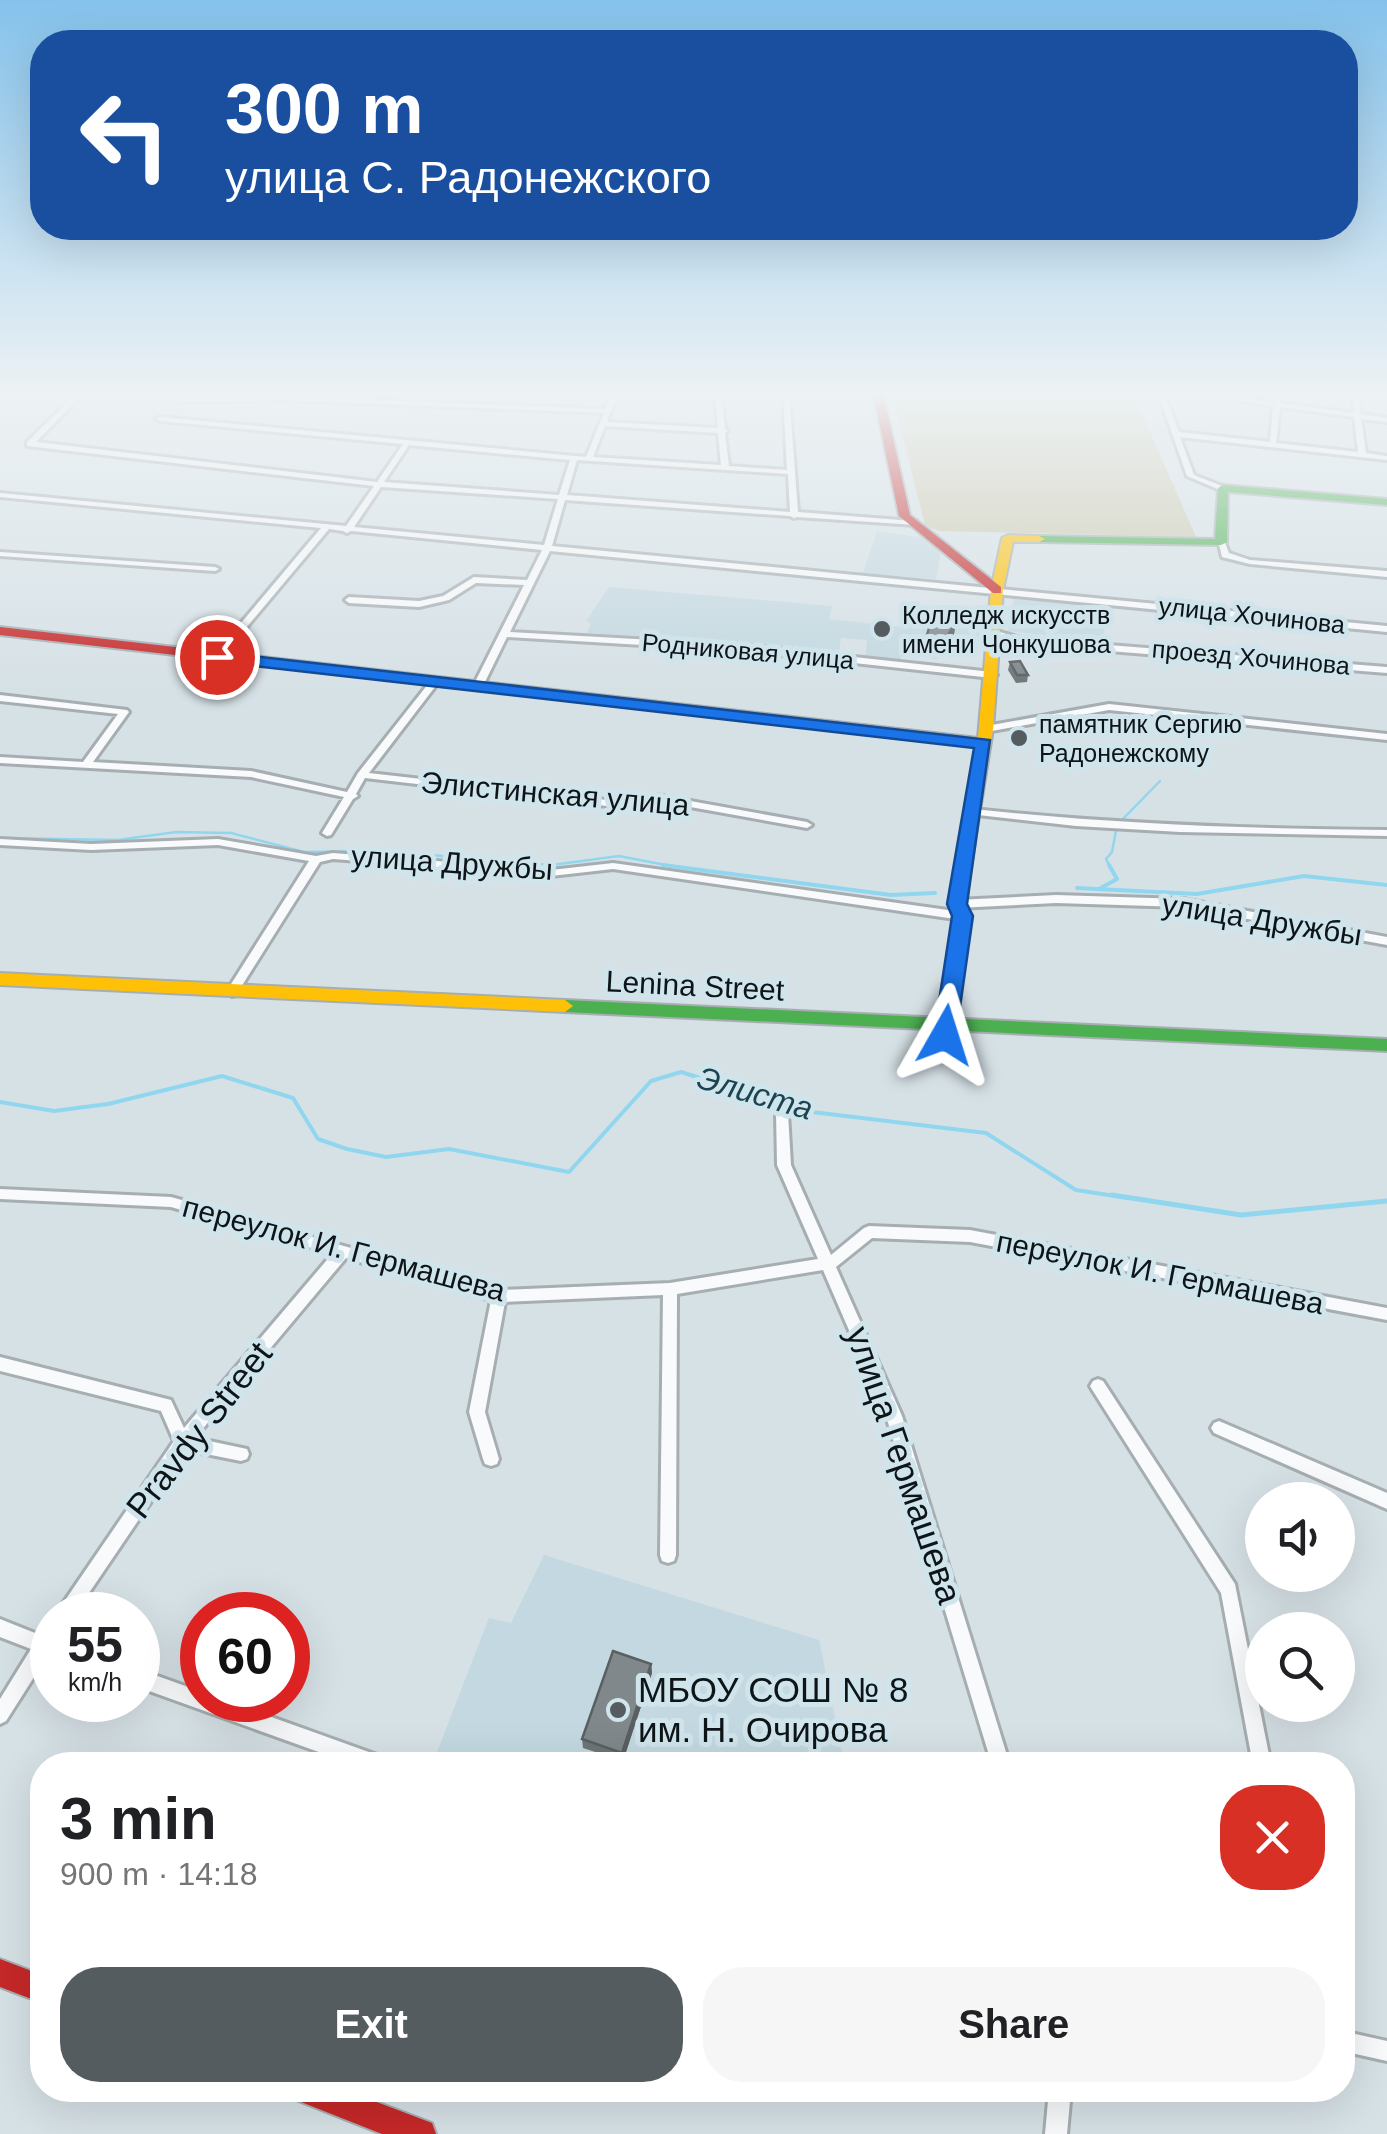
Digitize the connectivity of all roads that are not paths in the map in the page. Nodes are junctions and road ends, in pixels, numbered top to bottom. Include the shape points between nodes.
1 (372, 493) edge
2 (482, 493) edge
3 (562, 493) edge
4 (791, 493) edge
5 (901, 493) edge
6 (1223, 493) edge
7 (1277, 493) edge
8 (0, 495) edge
9 (560, 499) junction
10 (1387, 502) edge
11 (794, 516) junction
12 (913, 523) junction
13 (326, 528) junction
14 (347, 530) junction
15 (1221, 542) junction
16 (548, 550) junction
17 (0, 554) edge
18 (216, 570) dead end
19 (1387, 574) edge
20 (528, 584) junction
21 (997, 590) junction
22 (348, 600) dead end
23 (1387, 628) edge
24 (0, 631) edge
25 (503, 634) junction
26 (996, 634) junction
27 (217, 657) junction
28 (1387, 670) edge
29 (992, 675) junction
30 (435, 681) junction
31 (478, 686) junction
32 (0, 698) edge
33 (985, 736) junction
34 (1387, 737) edge
35 (0, 760) edge
36 (86, 765) junction
37 (362, 776) junction
38 (353, 796) junction
39 (972, 812) junction
40 (807, 825) dead end
41 (1387, 833) edge
42 (327, 834) dead end
43 (0, 842) edge
44 (316, 859) junction
45 (960, 910) junction
46 (1387, 941) edge
47 (0, 979) edge
48 (0, 988) edge
49 (232, 992) junction
50 (945, 1030) junction
51 (1387, 1044) edge
52 (1387, 1054) edge
53 (782, 1113) dead end
54 (0, 1194) edge
55 (342, 1252) junction
56 (831, 1263) junction
57 (670, 1288) junction
58 (499, 1296) junction
59 (1387, 1314) edge
60 (0, 1364) edge
61 (1098, 1386) dead end
62 (1218, 1428) dead end
63 (182, 1442) junction
64 (241, 1454) dead end
65 (491, 1459) dead end
66 (1387, 1501) edge
67 (668, 1554) dead end
68 (80, 1592) edge
69 (0, 1628) edge
70 (30, 1636) edge
71 (30, 1672) edge
72 (160, 1686) edge
73 (0, 1716) edge
74 (344, 1752) edge
75 (997, 1752) edge
76 (1260, 1752) edge
77 (1, 1975) edge
78 (30, 1985) edge
79 (1355, 2043) edge
80 (1387, 2051) edge
81 (337, 2102) edge
82 (1059, 2102) edge
83 (421, 2134) edge
84 (1056, 2134) edge

1 - 14 street
2 - 9 street
3 - 9 street
4 - 11 street
5 - 12 street
6 - 15 street
7 - 10 street
8 - 13 street, улица Хочинова
9 - 11 street
9 - 16 street
11 - 12 street
12 - 21 street
13 - 14 street, улица Хочинова
13 - 27 street
14 - 16 street, улица Хочинова
15 - 19 street via 1225,554 1250,562
15 - 21 street via 1008,538
16 - 20 street
16 - 21 street, улица Хочинова
17 - 18 street
20 - 22 street via 474,580 446,598 419,604
20 - 25 street
21 - 23 street, улица Хочинова
21 - 26 street
24 - 27 street
25 - 29 street, Родниковая улица via 743,648
25 - 31 street
26 - 28 street, проезд Хочинова
26 - 29 street
27 - 30 street
29 - 33 street
30 - 31 street
30 - 37 street
31 - 33 street
32 - 36 street via 124,712
33 - 34 street via 1110,707
33 - 39 street
35 - 36 street
36 - 38 street via 251,774
37 - 38 street
37 - 40 street, Элистинская улица via 607,803 657,798
38 - 42 street
39 - 41 street via 1269,833
39 - 45 street
43 - 44 street, улица Дружбы via 218,842
44 - 45 street, улица Дружбы via 552,873 614,866
44 - 49 street
45 - 46 street, улица Дружбы via 1056,898 1183,903
45 - 50 street
47 - 49 street, Lenina Street
48 - 50 street, Lenina Street
49 - 50 street, Lenina Street
50 - 51 street, Lenina Street
50 - 52 street, Lenina Street
53 - 56 street, улица Гермашева via 784,1164
54 - 55 street, переулок И. Гермашева via 171,1202
55 - 58 street, переулок И. Гермашева
55 - 63 street, Pravdy Street
56 - 57 street, переулок И. Гермашева
56 - 59 street, переулок И. Гермашева via 869,1232 970,1236
56 - 75 street, улица Гермашева via 894,1416
57 - 58 street, переулок И. Гермашева
57 - 67 street
58 - 65 street via 477,1412
60 - 63 street via 166,1406
61 - 76 street via 1229,1590
62 - 66 street
63 - 64 street
63 - 68 street, Pravdy Street
69 - 70 street
71 - 73 street
72 - 74 street
77 - 78 street
79 - 80 street
81 - 83 street
82 - 84 street

